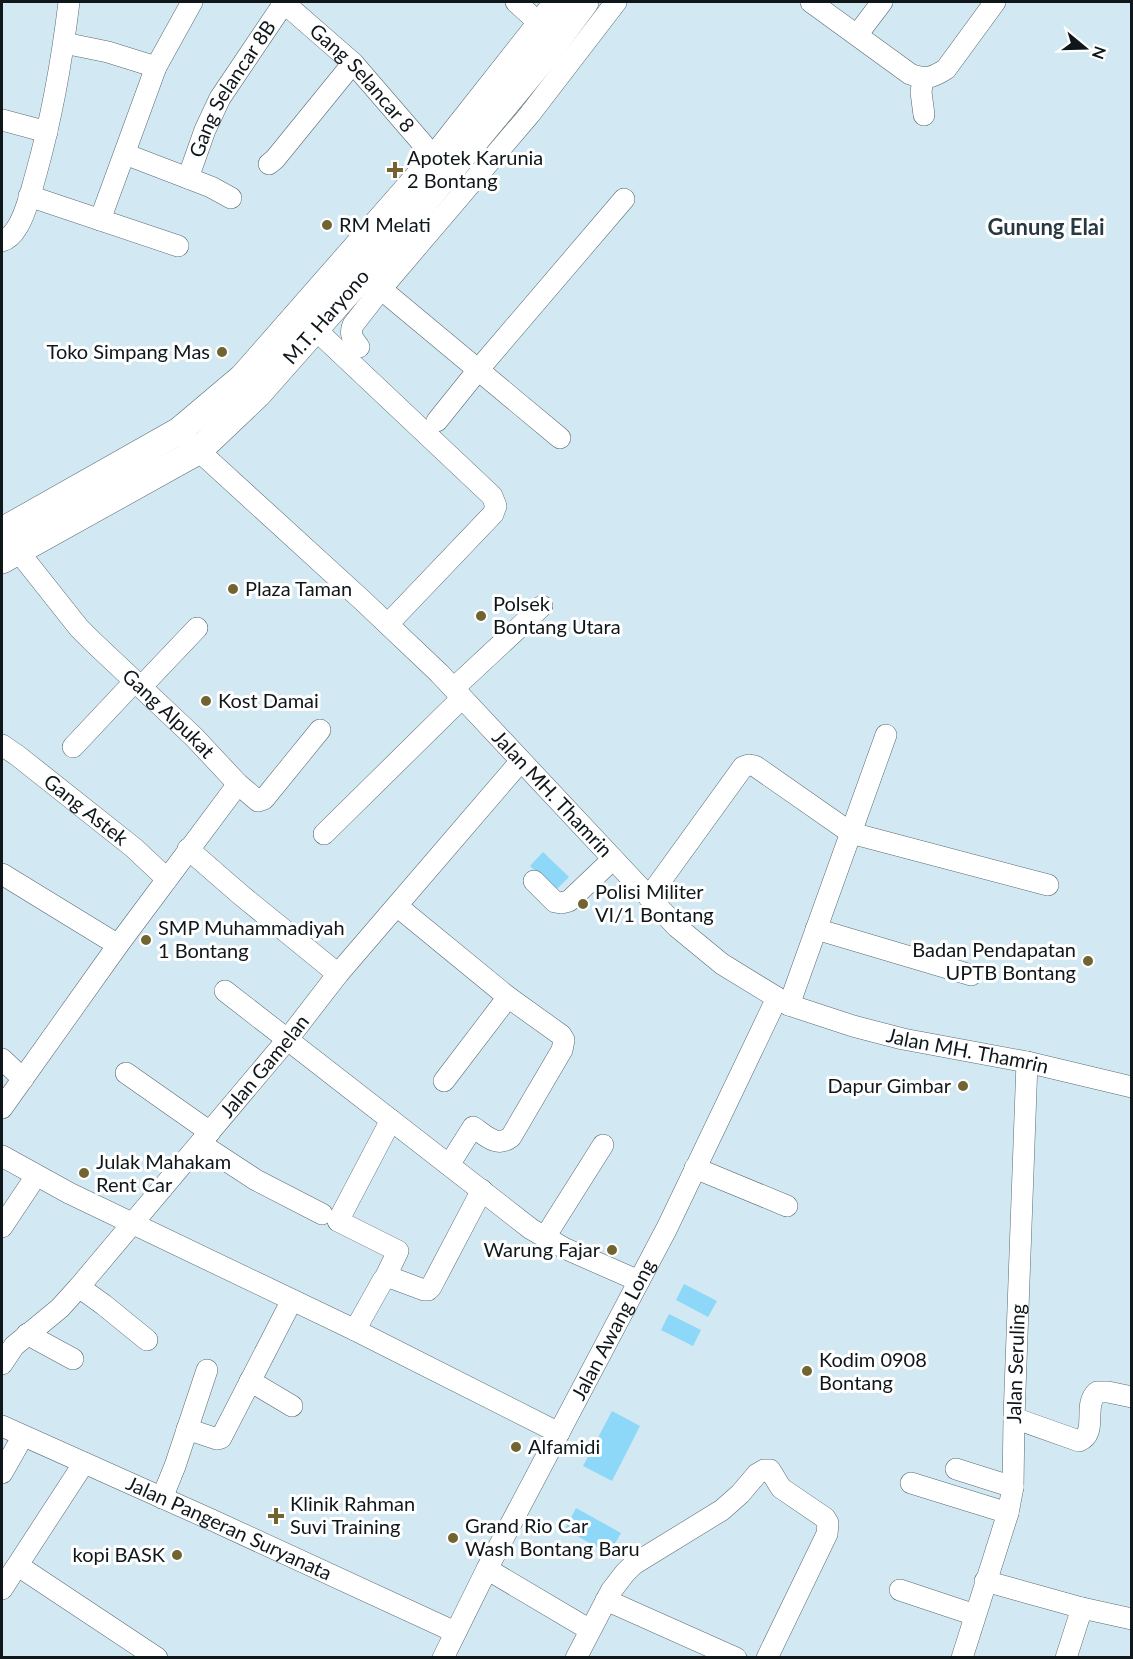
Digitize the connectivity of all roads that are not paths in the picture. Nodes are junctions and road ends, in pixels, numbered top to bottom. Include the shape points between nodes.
1 (69, 2) edge
2 (192, 2) edge
3 (283, 2) edge
4 (516, 2) edge
5 (558, 2) edge
6 (585, 2) edge
7 (616, 2) edge
8 (811, 2) edge
9 (882, 2) edge
10 (995, 2) edge
11 (540, 24) junction
12 (857, 35) junction
13 (64, 43) junction
14 (353, 63) junction
15 (156, 67) junction
16 (923, 79) junction
17 (924, 115) dead end
18 (2, 120) edge
19 (48, 132) junction
20 (125, 154) junction
21 (435, 158) junction
22 (268, 164) dead end
23 (188, 178) junction
24 (29, 196) junction
25 (231, 198) dead end
26 (624, 199) dead end
27 (100, 220) junction
28 (2, 241) edge
29 (178, 246) dead end
30 (381, 289) junction
31 (315, 329) junction
32 (359, 347) dead end
33 (478, 370) junction
34 (437, 421) dead end
35 (179, 431) junction
36 (560, 438) dead end
37 (198, 451) junction
38 (5, 541) edge
39 (542, 606) dead end
40 (388, 624) junction
41 (197, 628) dead end
42 (138, 684) junction
43 (458, 693) junction
44 (320, 730) dead end
45 (886, 735) dead end
46 (2, 745) edge
47 (73, 747) dead end
48 (520, 762) junction
49 (238, 784) junction
50 (851, 833) junction
51 (324, 834) dead end
52 (188, 849) junction
53 (613, 859) junction
54 (2, 874) edge
55 (167, 879) junction
56 (534, 881) dead end
57 (1048, 885) dead end
58 (649, 897) junction
59 (397, 906) junction
60 (816, 929) junction
61 (118, 945) junction
62 (338, 974) junction
63 (970, 975) dead end
64 (225, 990) dead end
65 (508, 997) junction
66 (783, 1002) junction
67 (287, 1040) junction
68 (2, 1059) edge
69 (1027, 1062) junction
70 (126, 1074) dead end
71 (23, 1078) junction
72 (444, 1081) dead end
73 (1131, 1088) edge
74 (2, 1108) edge
75 (391, 1120) junction
76 (205, 1138) junction
77 (603, 1145) dead end
78 (2, 1156) edge
79 (449, 1165) junction
80 (696, 1168) junction
81 (36, 1176) junction
82 (482, 1190) junction
83 (787, 1206) dead end
84 (322, 1214) dead end
85 (133, 1224) junction
86 (2, 1227) edge
87 (545, 1237) junction
88 (385, 1278) junction
89 (639, 1281) junction
90 (79, 1287) junction
91 (292, 1300) junction
92 (355, 1330) junction
93 (27, 1334) junction
94 (147, 1340) dead end
95 (73, 1359) dead end
96 (2, 1364) edge
97 (207, 1370) dead end
98 (250, 1381) junction
99 (1131, 1397) edge
100 (292, 1406) dead end
101 (1014, 1418) junction
102 (2, 1426) edge
103 (187, 1430) junction
104 (559, 1433) junction
105 (23, 1436) junction
106 (84, 1463) junction
107 (956, 1469) dead end
108 (2, 1473) edge
109 (911, 1483) dead end
110 (1013, 1487) junction
111 (162, 1498) junction
112 (1008, 1513) junction
113 (15, 1569) junction
114 (487, 1569) junction
115 (985, 1581) junction
116 (2, 1589) edge
117 (900, 1590) dead end
118 (606, 1600) junction
119 (1082, 1608) junction
120 (975, 1615) junction
121 (1131, 1619) edge
122 (590, 1630) junction
123 (455, 1632) junction
124 (157, 1658) edge
125 (443, 1658) edge
126 (576, 1658) edge
127 (736, 1658) edge
128 (767, 1658) edge
129 (962, 1658) edge
130 (1066, 1658) edge

1 - 13 street
2 - 15 street
3 - 14 street, Gang Selancar 8
3 - 23 street, Gang Selancar 8B via 220,98
4 - 11 street
5 - 11 main road, M.T. Haryono
6 - 31 main road, M.T. Haryono via 546,55
7 - 30 street via 530,114
8 - 12 street
9 - 12 street
10 - 16 street via 946,69
11 - 21 main road, M.T. Haryono
12 - 16 street via 910,74
13 - 15 street
13 - 19 street
14 - 21 street, Gang Selancar 8
14 - 22 street
15 - 20 street
16 - 17 street
18 - 19 street
19 - 24 street
20 - 23 street
20 - 27 street
21 - 35 main road, M.T. Haryono via 243,377
23 - 25 street
24 - 27 street
24 - 28 street via 19,225
26 - 33 street
27 - 29 street
30 - 32 street via 351,330
30 - 33 street
31 - 37 main road, M.T. Haryono via 258,394
31 - 40 street via 492,496 496,506
33 - 34 street
33 - 36 street
35 - 37 street, Jalan MH. Thamrin
35 - 38 main road, M.T. Haryono
37 - 38 main road, M.T. Haryono
37 - 40 street, Jalan MH. Thamrin
38 - 42 street, Gang Alpukat via 80,628
39 - 43 street
40 - 43 street, Jalan MH. Thamrin
41 - 42 street
42 - 47 street
42 - 49 street, Gang Alpukat
43 - 48 street, Jalan MH. Thamrin
43 - 51 street
44 - 49 street, Gang Alpukat via 264,799 258,801
45 - 50 street, Jalan Awang Long
46 - 55 street, Gang Astek via 134,848
48 - 53 street, Jalan MH. Thamrin
48 - 59 street, Jalan Gamelan
49 - 52 street
50 - 57 street
50 - 58 street via 749,765 743,767
50 - 60 street, Jalan Awang Long
52 - 55 street
52 - 62 street
53 - 56 street via 569,901 555,902
53 - 58 street, Jalan MH. Thamrin
54 - 61 street
55 - 61 street
58 - 66 street, Jalan MH. Thamrin via 677,927 722,964
59 - 62 street, Jalan Gamelan
59 - 65 street
60 - 63 street
60 - 66 street, Jalan Awang Long
61 - 71 street
62 - 67 street, Jalan Gamelan
64 - 67 street
65 - 72 street
65 - 79 street via 561,1035 564,1045 512,1137 493,1141 473,1127
66 - 69 street, Jalan MH. Thamrin via 903,1039
66 - 80 street, Jalan Awang Long
67 - 75 street
67 - 76 street, Jalan Gamelan
68 - 71 street
69 - 73 street, Jalan MH. Thamrin
69 - 101 street, Jalan Seruling
70 - 76 street
71 - 74 street
75 - 79 street
75 - 88 street via 338,1221 398,1251
76 - 84 street via 256,1180
76 - 85 street, Jalan Gamelan
77 - 87 street
78 - 81 street
79 - 82 street
80 - 83 street
80 - 89 street, Jalan Awang Long
81 - 85 street
81 - 86 street
82 - 87 street
82 - 88 street via 428,1290
85 - 90 street, Jalan Gamelan
85 - 91 street
87 - 89 street
88 - 92 street
89 - 104 street, Jalan Awang Long
90 - 93 street, Jalan Gamelan
90 - 94 street
91 - 92 street
91 - 98 street
92 - 104 street
93 - 95 street
93 - 96 street, Jalan Gamelan
97 - 103 street
98 - 100 street
98 - 103 street via 219,1440
99 - 101 street via 1096,1392 1090,1400 1089,1431 1079,1441
101 - 110 street, Jalan Seruling
102 - 105 street, Jalan Pangeran Suryanata
103 - 111 street
104 - 114 street, Jalan Awang Long
105 - 106 street, Jalan Pangeran Suryanata
105 - 108 street
106 - 111 street, Jalan Pangeran Suryanata
106 - 113 street
107 - 110 street
109 - 112 street
110 - 112 street, Jalan Seruling
111 - 123 street, Jalan Pangeran Suryanata
112 - 115 street, Jalan Seruling
113 - 116 street
113 - 124 street via 23,1569
114 - 122 street
114 - 123 street, Jalan Awang Long
115 - 119 street
115 - 120 street, Jalan Seruling
117 - 120 street
118 - 122 street
118 - 127 street
118 - 128 street via 634,1564 722,1510 757,1474 770,1470 781,1488 825,1518 828,1529
119 - 121 street
119 - 130 street
120 - 129 street, Jalan Seruling
122 - 126 street
123 - 125 street, Jalan Awang Long

